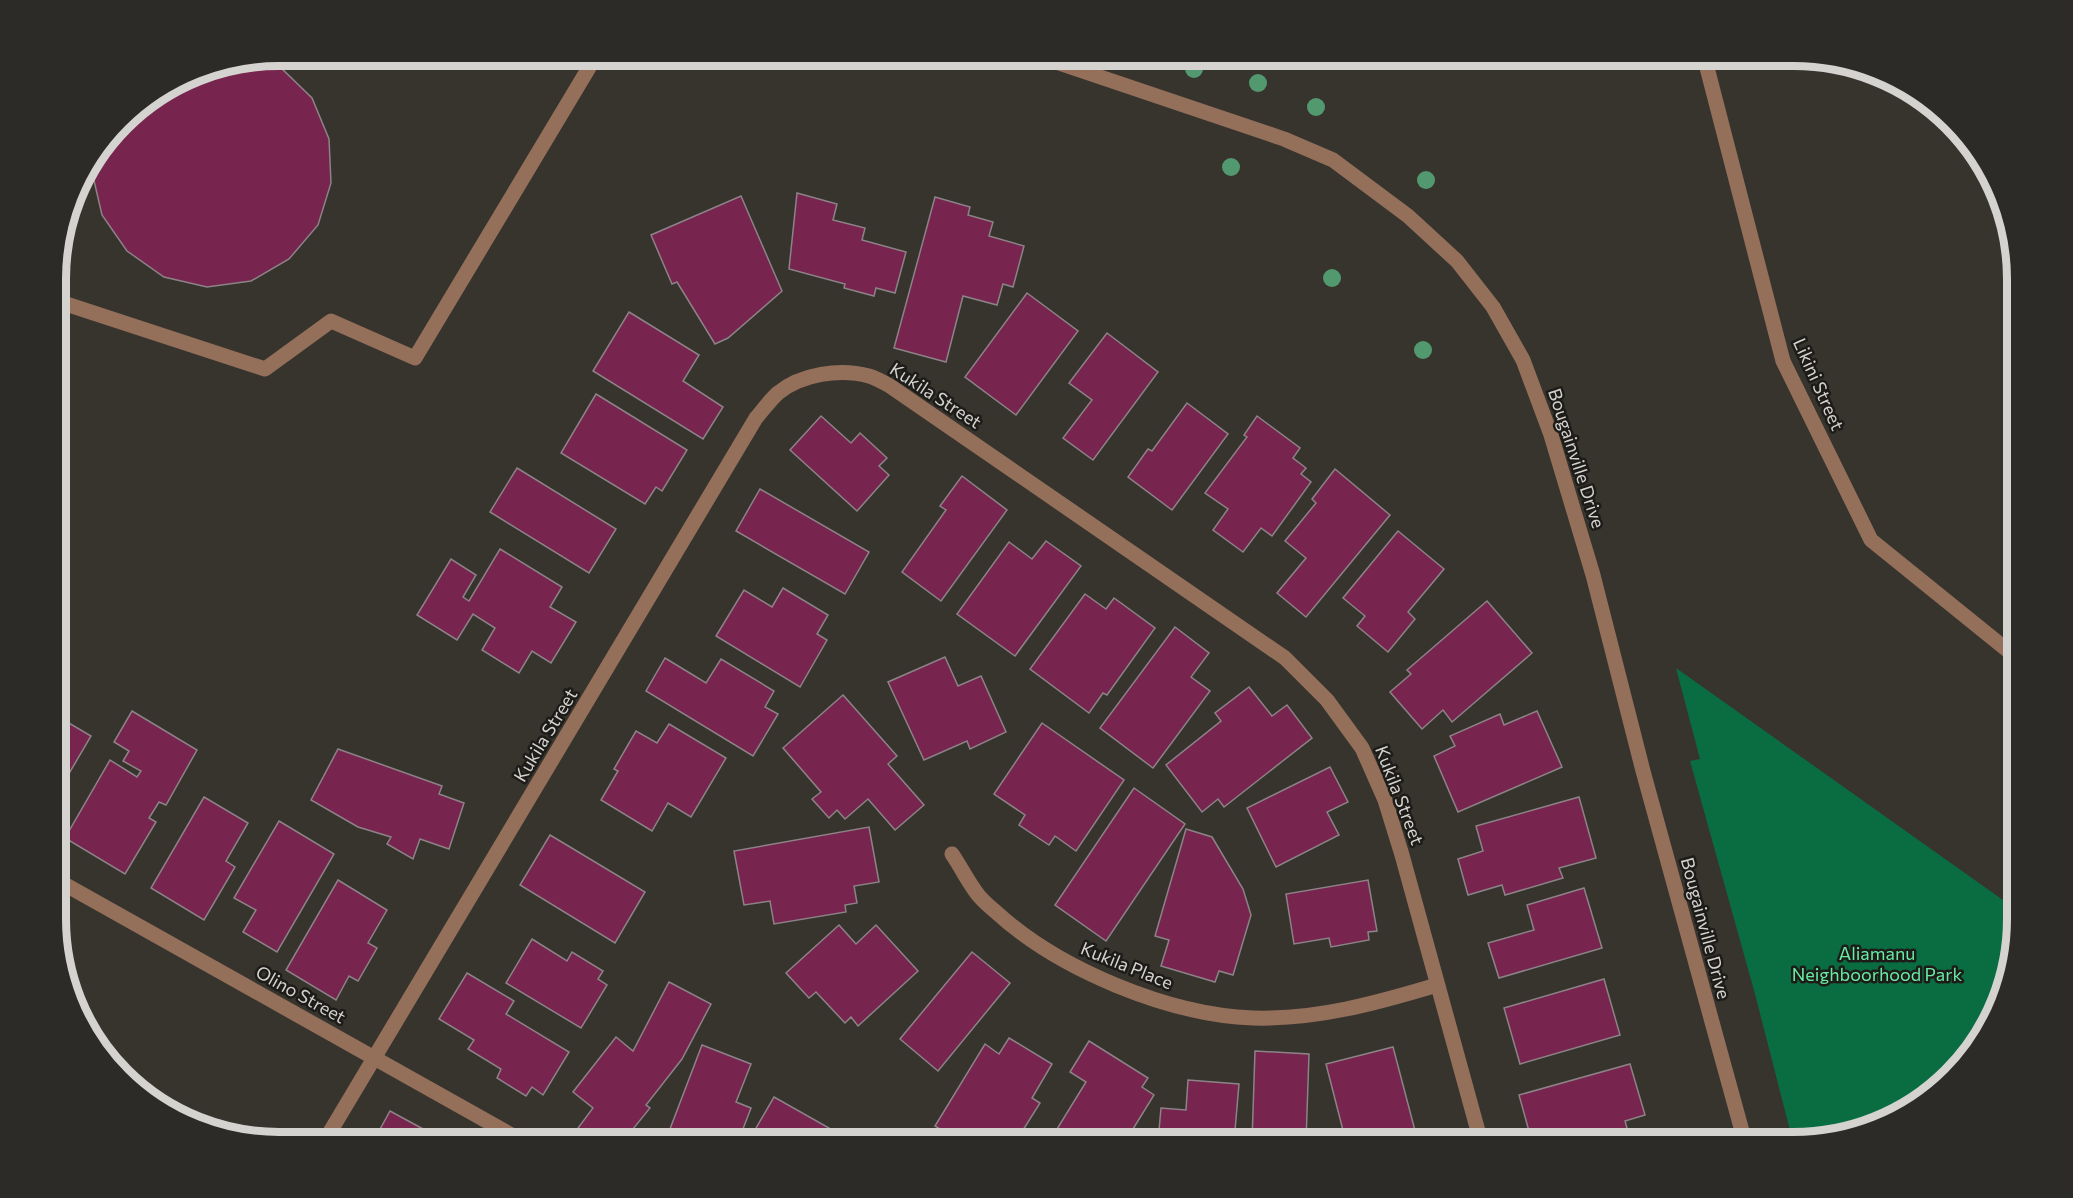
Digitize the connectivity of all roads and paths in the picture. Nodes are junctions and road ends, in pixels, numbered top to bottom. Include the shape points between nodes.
1 (590, 66) edge
2 (1068, 66) edge
3 (1707, 66) edge
4 (66, 304) edge
5 (2007, 650) edge
6 (952, 854) dead end
7 (66, 885) edge
8 (1437, 986) junction
9 (375, 1058) junction
10 (331, 1132) edge
11 (506, 1132) edge
12 (1478, 1132) edge
13 (1742, 1132) edge

1 - 4 street via 415,358 332,321 265,369
2 - 13 street, Bougainville Drive via 1284,139 1333,160 1407,216 1457,261 1493,307 1523,360 1551,435 1593,575
3 - 5 street, Likini Street via 1784,361 1871,540
6 - 8 street, Kukila Place via 979,896 1013,927 1054,955 1151,999 1204,1012 1253,1018 1321,1013
7 - 9 street, Olino Street
8 - 9 street, Kukila Street via 1384,800 1362,748 1327,700 1285,658 890,386 870,376 849,372 814,376 796,383 779,392 756,418
8 - 12 street, Kukila Street
9 - 10 street, Kukila Street
9 - 11 street, Olino Street

